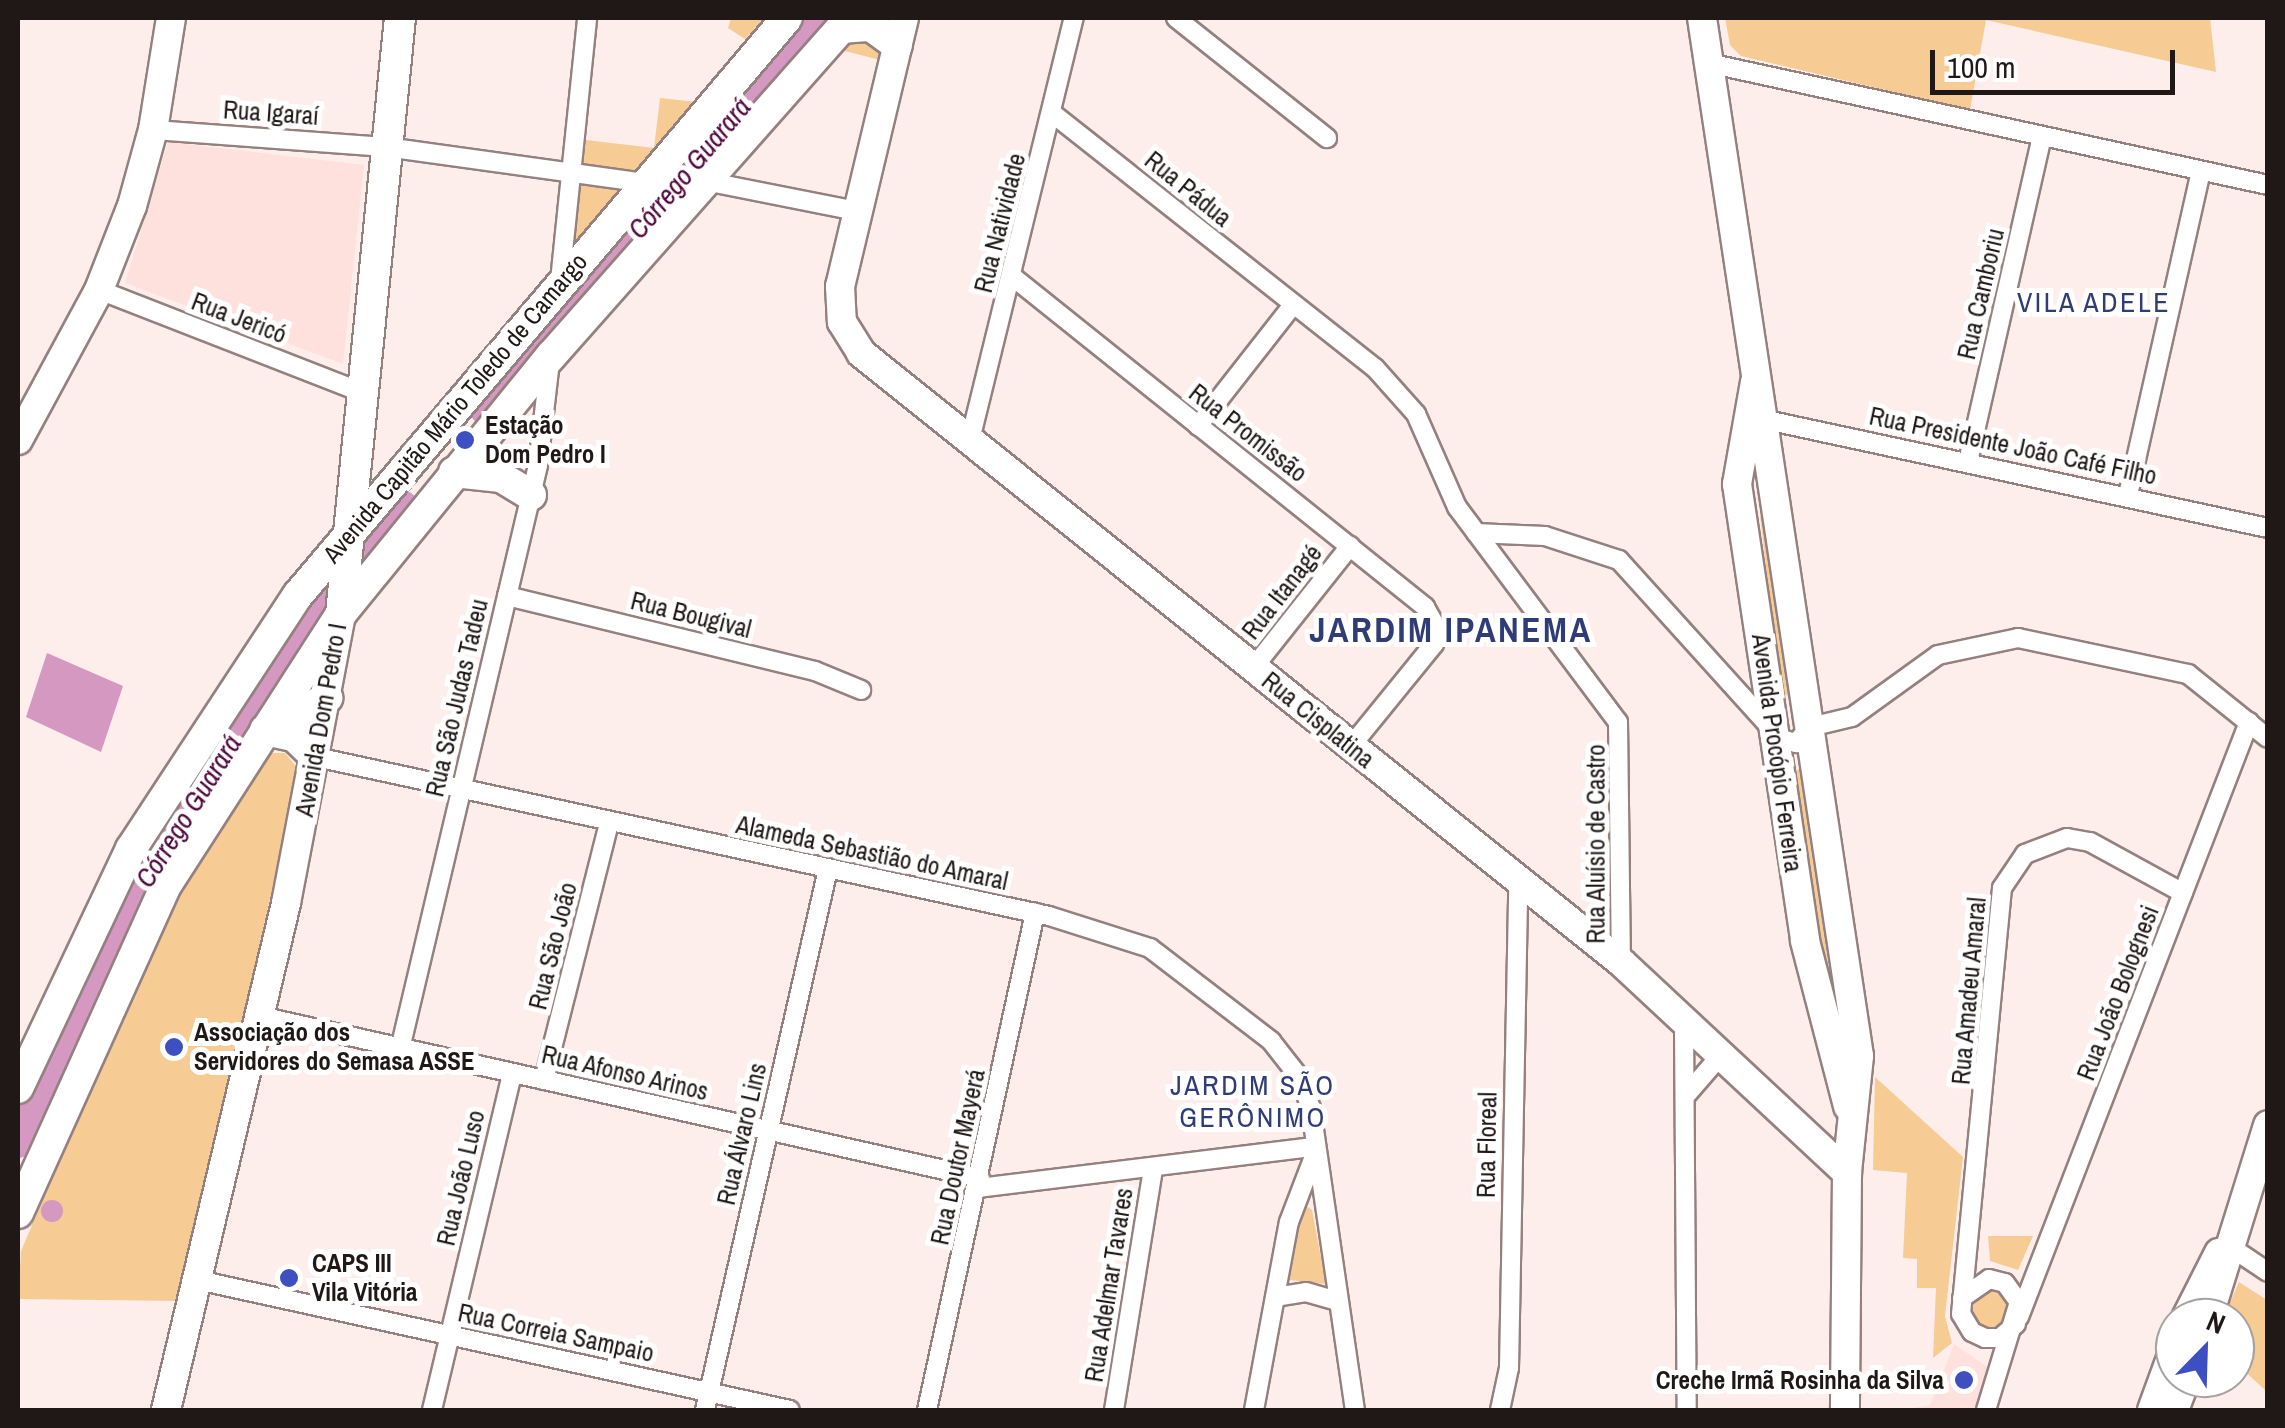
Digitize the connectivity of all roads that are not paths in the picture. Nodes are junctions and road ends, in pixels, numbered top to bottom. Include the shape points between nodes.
1 (171, 18) edge
2 (400, 18) edge
3 (586, 18) edge
4 (787, 18) edge
5 (1074, 18) edge
6 (1176, 18) edge
7 (1702, 18) edge
8 (850, 21) edge
9 (901, 31) edge
10 (1708, 63) junction
11 (1052, 113) junction
12 (153, 130) junction
13 (2042, 137) junction
14 (1327, 138) dead end
15 (386, 146) junction
16 (2201, 172) junction
17 (571, 174) junction
18 (705, 181) junction
19 (647, 183) junction
20 (2268, 185) edge
21 (858, 210) junction
22 (1013, 278) junction
23 (560, 284) junction
24 (99, 290) junction
25 (1293, 305) junction
26 (551, 356) junction
27 (360, 392) junction
28 (1757, 418) junction
29 (1198, 426) junction
30 (356, 438) junction
31 (18, 440) edge
32 (970, 440) junction
33 (408, 457) junction
34 (1968, 462) junction
35 (454, 472) junction
36 (531, 495) junction
37 (2128, 496) junction
38 (2268, 528) edge
39 (1476, 534) junction
40 (347, 545) junction
41 (1350, 546) junction
42 (507, 596) junction
43 (341, 606) junction
44 (1253, 668) junction
45 (861, 690) dead end
46 (326, 698) junction
47 (2249, 722) junction
48 (1774, 726) junction
49 (1810, 728) junction
50 (265, 730) junction
51 (2268, 738) edge
52 (1351, 746) junction
53 (316, 758) junction
54 (460, 790) junction
55 (609, 824) junction
56 (828, 869) junction
57 (1518, 880) junction
58 (2183, 893) junction
59 (1036, 914) junction
60 (1621, 962) junction
61 (260, 1016) junction
62 (1684, 1024) junction
63 (400, 1049) junction
64 (1720, 1056) junction
65 (512, 1073) junction
66 (544, 1080) junction
67 (18, 1088) edge
68 (1688, 1093) junction
69 (2268, 1125) edge
70 (1853, 1126) junction
71 (768, 1130) junction
72 (1314, 1152) junction
73 (1152, 1168) junction
74 (1848, 1173) junction
75 (979, 1183) junction
76 (18, 1213) edge
77 (2226, 1244) junction
78 (1970, 1254) junction
79 (2268, 1272) edge
80 (194, 1280) junction
81 (1989, 1280) junction
82 (2032, 1283) junction
83 (2012, 1289) junction
84 (1275, 1297) junction
85 (2193, 1298) edge
86 (2213, 1298) edge
87 (1962, 1299) junction
88 (1336, 1301) junction
89 (2018, 1320) junction
90 (450, 1336) junction
91 (1985, 1338) junction
92 (2001, 1367) junction
93 (707, 1402) edge
94 (166, 1410) edge
95 (432, 1410) edge
96 (790, 1410) edge
97 (928, 1410) edge
98 (1114, 1410) edge
99 (1254, 1410) edge
100 (1355, 1410) edge
101 (1500, 1410) edge
102 (1687, 1410) edge
103 (1845, 1410) edge
104 (1986, 1410) edge

1 - 12 street
2 - 15 main road, Avenida Dom Pedro I
3 - 17 street
4 - 19 main road, Avenida Capitão Mário Toledo de Camargo
5 - 11 street, Rua Natividade
6 - 14 street
7 - 10 street, Avenida Procópio Ferreira
8 - 9 main road
8 - 18 main road, Avenida Capitão Mário Toledo de Camargo
9 - 21 street, Rua Cisplatina
10 - 13 street
10 - 28 street, Avenida Procópio Ferreira via 1757,376
11 - 22 street, Rua Natividade
11 - 25 street, Rua Pádua
12 - 15 street, Rua Igaraí
12 - 24 street
13 - 16 street
13 - 34 street, Rua Camboriu
15 - 17 street, Rua Igaraí
15 - 27 main road, Avenida Dom Pedro I
16 - 20 street
16 - 37 street
17 - 19 street, Rua Igaraí
17 - 23 street
18 - 21 street
18 - 26 main road, Avenida Capitão Mário Toledo de Camargo
19 - 23 main road, Avenida Capitão Mário Toledo de Camargo
21 - 32 street, Rua Cisplatina via 838,296 850,339
22 - 29 street, Rua Promissão
22 - 32 street, Rua Natividade
23 - 33 main road, Avenida Capitão Mário Toledo de Camargo
24 - 27 street, Rua Jericó
24 - 31 street
25 - 29 street
25 - 39 street, Rua Aluísio de Castro via 1375,368 1408,403
26 - 35 main road, Avenida Capitão Mário Toledo de Camargo
26 - 36 street, Rua São Judas Tadeu
27 - 30 main road, Avenida Dom Pedro I
28 - 34 street, Rua Presidente João Café Filho
28 - 48 street, Avenida Procópio Ferreira via 1737,484
28 - 49 street, Avenida Procópio Ferreira
29 - 41 street, Rua Promissão
30 - 33 main road
30 - 40 main road, Avenida Dom Pedro I
32 - 44 street, Rua Cisplatina
33 - 40 main road, Avenida Capitão Mário Toledo de Camargo
34 - 37 street, Rua Presidente João Café Filho
35 - 36 main road via 501,477
35 - 43 main road, Avenida Capitão Mário Toledo de Camargo
36 - 42 street, Rua São Judas Tadeu
37 - 38 street, Rua Presidente João Café Filho
39 - 48 street via 1545,536 1619,560
39 - 60 street, Rua Aluísio de Castro via 1618,722
40 - 43 main road, Avenida Dom Pedro I
40 - 67 main road, Avenida Capitão Mário Toledo de Camargo via 236,681 132,849
41 - 44 street, Rua Itanagé
41 - 52 street, Rua Promissão via 1425,607 1436,638
42 - 45 street, Rua Bougival via 815,671
42 - 54 street, Rua São Judas Tadeu
43 - 46 street, Avenida Dom Pedro I
43 - 50 main road, Avenida Capitão Mário Toledo de Camargo
44 - 52 street, Rua Cisplatina
46 - 50 main road
46 - 53 street, Avenida Dom Pedro I
47 - 49 street via 2188,674 2018,638 1938,655 1852,717
47 - 51 street
47 - 58 street, Rua João Bolognesi
48 - 49 street via 1793,710
48 - 70 street, Avenida Procópio Ferreira via 1804,941
49 - 70 street, Avenida Procópio Ferreira via 1859,1056
50 - 53 main road via 294,736
50 - 76 main road, Avenida Capitão Mário Toledo de Camargo via 140,935
52 - 57 street, Rua Cisplatina
53 - 54 street, Alameda Sebastião do Amaral
53 - 61 street, Avenida Dom Pedro I
54 - 55 street, Alameda Sebastião do Amaral
54 - 63 street, Rua São Judas Tadeu
55 - 56 street, Alameda Sebastião do Amaral
55 - 66 street, Rua São João
56 - 59 street, Alameda Sebastião do Amaral
56 - 71 street, Rua Álvaro Lins
57 - 60 street, Rua Cisplatina
57 - 101 street, Rua Floreal via 1509,1368
58 - 78 street, Rua Amadeu Amaral via 2079,839 2025,854 2008,874 1996,915
58 - 82 street, Rua João Bolognesi
59 - 72 street, Alameda Sebastião do Amaral via 1150,948 1271,1041 1307,1093
59 - 75 street, Rua Doutor Mayerá
60 - 62 street, Rua Cisplatina
61 - 63 street, Rua Afonso Arinos
61 - 80 street, Avenida Dom Pedro I
62 - 64 street, Rua Cisplatina
62 - 68 street
63 - 65 street, Rua Afonso Arinos
64 - 68 street
64 - 74 street, Rua Cisplatina
65 - 66 street, Rua Afonso Arinos
65 - 90 street, Rua João Luso
66 - 71 street, Rua Afonso Arinos
68 - 102 street
69 - 77 street
70 - 74 street, Avenida Procópio Ferreira
71 - 75 street, Rua Afonso Arinos
71 - 93 street, Rua Álvaro Lins
72 - 73 street, Rua Afonso Arinos
72 - 84 street via 1289,1222
72 - 88 street, Alameda Sebastião do Amaral
73 - 75 street, Rua Afonso Arinos
73 - 98 street, Rua Adelmar Tavares
74 - 103 street
75 - 97 street, Rua Doutor Mayerá
77 - 79 street
77 - 85 street
77 - 86 street
78 - 81 street
78 - 87 street, Rua Amadeu Amaral
80 - 90 street, Rua Correia Sampaio
80 - 94 street, Avenida Dom Pedro I
81 - 83 street
81 - 87 street
82 - 83 street
82 - 89 street, Rua João Bolognesi
83 - 89 street
84 - 88 street via 1306,1292
84 - 99 street
87 - 91 street via 1966,1327
88 - 100 street, Alameda Sebastião do Amaral
89 - 91 street via 2006,1334
89 - 92 street, Rua João Bolognesi
90 - 93 street, Rua Correia Sampaio
90 - 95 street, Rua João Luso
91 - 92 street
92 - 104 street, Rua João Bolognesi
93 - 96 street, Rua Correia Sampaio

